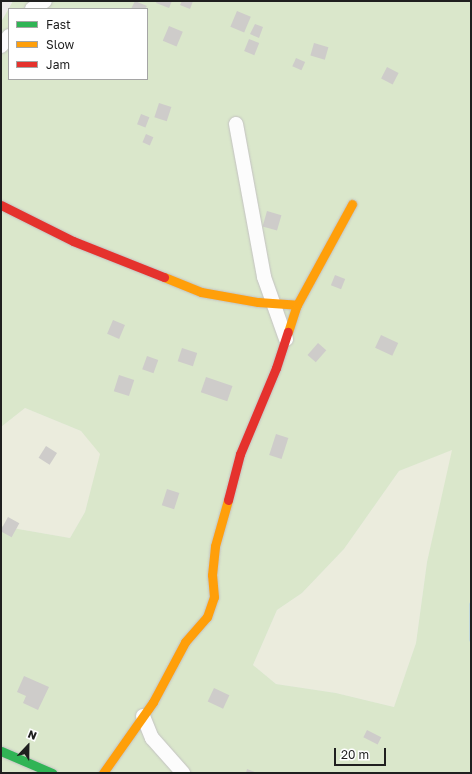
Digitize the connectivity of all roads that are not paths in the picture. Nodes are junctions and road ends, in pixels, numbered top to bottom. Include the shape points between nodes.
1 (45, 1) edge
2 (34, 8) edge
3 (8, 37) edge
4 (1, 46) edge
5 (236, 124) dead end
6 (352, 204) dead end
7 (1, 206) edge
8 (271, 303) junction
9 (297, 304) junction
10 (286, 339) junction
11 (143, 716) junction
12 (1, 751) edge
13 (52, 773) edge
14 (103, 773) edge
15 (183, 773) edge

1 - 2 street
3 - 4 street
5 - 8 street via 252,218
6 - 9 street
7 - 8 street via 73,241 201,292
8 - 9 street
8 - 10 street
9 - 10 street
10 - 11 street via 240,454 215,546 212,575 214,597 207,617 186,642
11 - 14 street
11 - 15 street via 152,738
12 - 13 street

